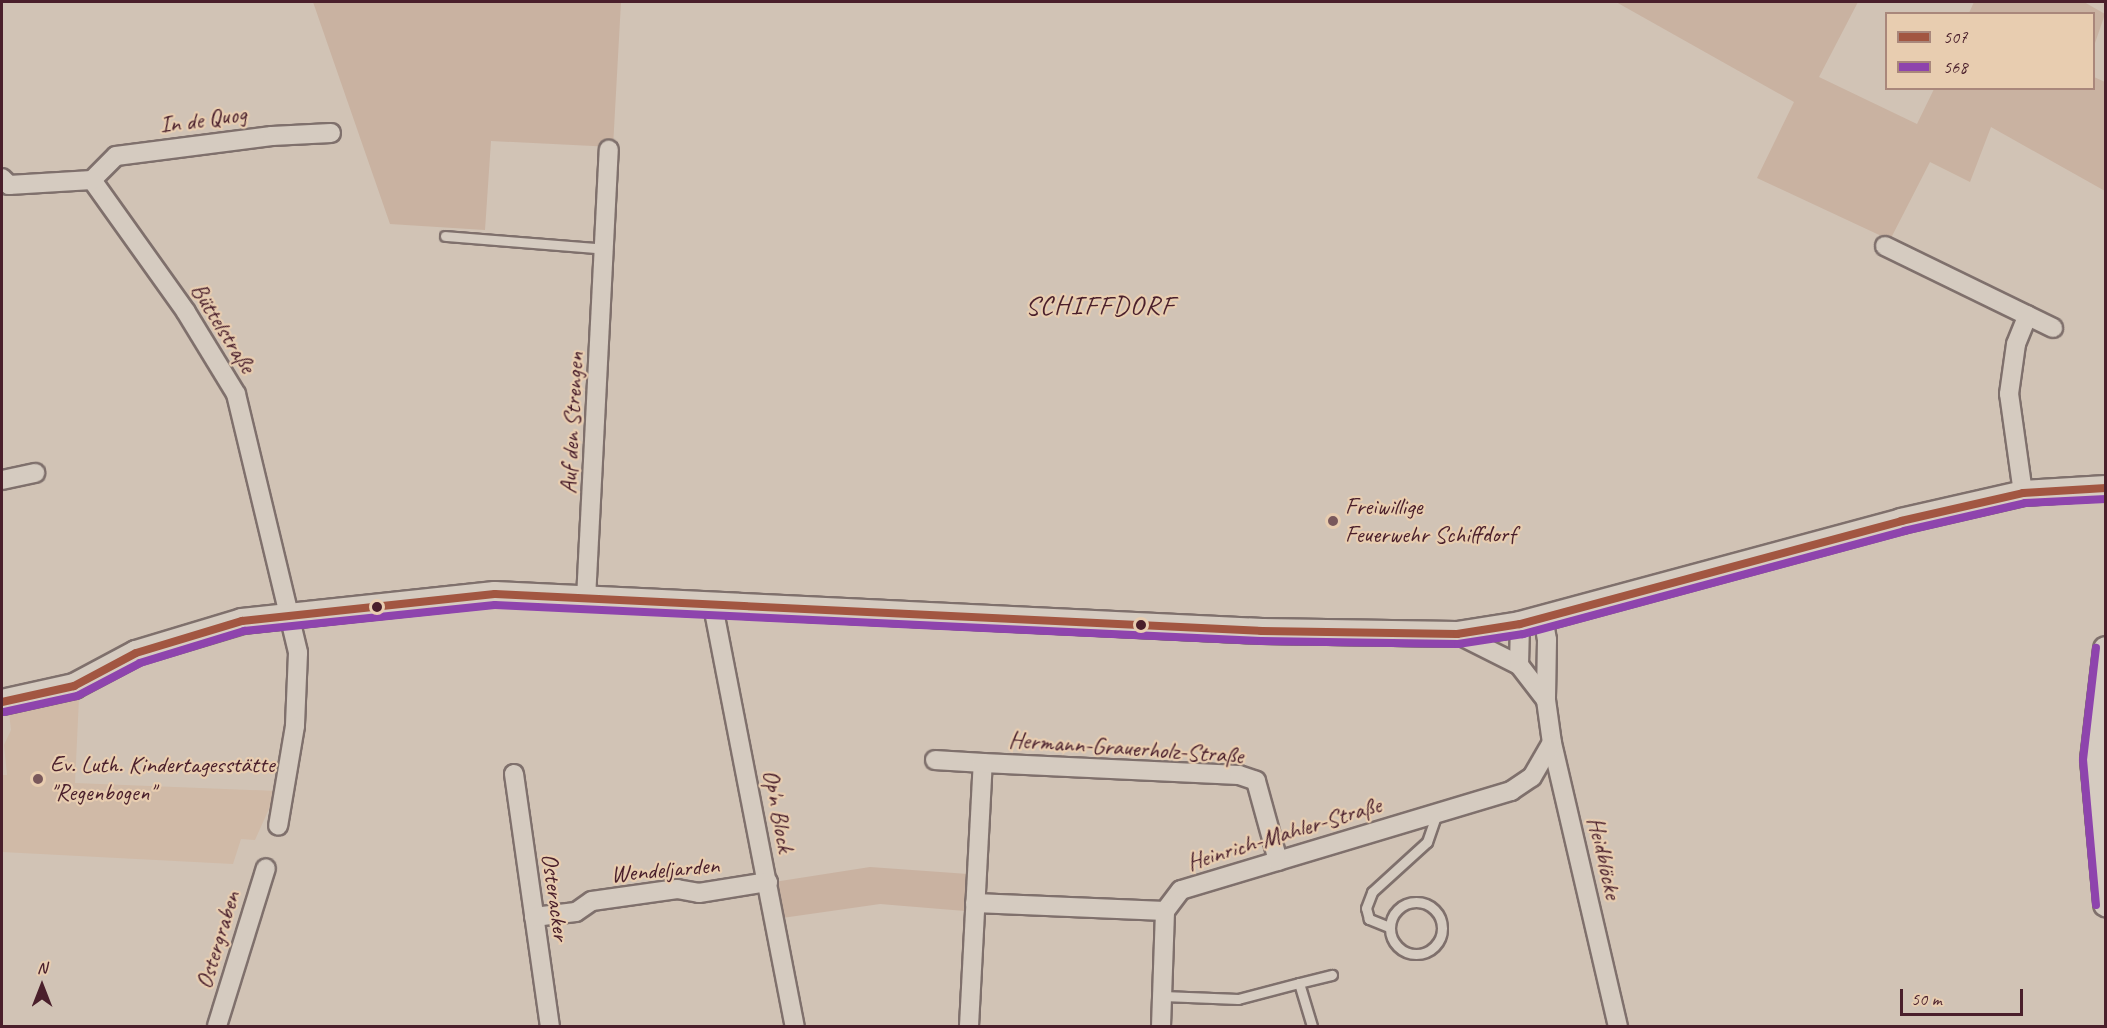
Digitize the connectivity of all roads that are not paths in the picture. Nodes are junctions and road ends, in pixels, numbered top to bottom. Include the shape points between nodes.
1 (331, 133) dead end
2 (609, 150) dead end
3 (2, 178) edge
4 (92, 180) junction
5 (445, 236) dead end
6 (1885, 246) dead end
7 (606, 249) junction
8 (2028, 315) junction
9 (2053, 328) dead end
10 (34, 473) dead end
11 (2, 480) edge
12 (2106, 488) edge
13 (2023, 493) junction
14 (586, 599) junction
15 (713, 606) junction
16 (290, 614) junction
17 (1532, 620) junction
18 (1457, 634) junction
19 (2106, 649) edge
20 (1519, 665) junction
21 (1546, 700) junction
22 (2, 702) edge
23 (1552, 743) junction
24 (935, 760) dead end
25 (983, 763) junction
26 (514, 774) dead end
27 (1437, 813) junction
28 (278, 826) dead end
29 (1278, 861) junction
30 (266, 868) dead end
31 (768, 882) junction
32 (975, 903) junction
33 (2106, 904) edge
34 (1165, 911) junction
35 (534, 917) junction
36 (1389, 927) junction
37 (1332, 975) dead end
38 (1299, 983) junction
39 (1162, 996) junction
40 (217, 1026) edge
41 (550, 1026) edge
42 (795, 1026) edge
43 (969, 1026) edge
44 (1161, 1026) edge
45 (1312, 1026) edge
46 (1618, 1026) edge

1 - 4 street, In de Quog via 272,136 117,156
2 - 7 street, Auf den Strengen
3 - 4 street via 9,185
4 - 16 street, Büttelstraße via 186,312 236,394 266,531
5 - 7 lane
6 - 8 street
7 - 14 street, Auf den Strengen
8 - 9 street
8 - 13 street via 2016,344 2009,394
10 - 11 street
12 - 13 street
13 - 17 street via 1901,521
14 - 15 street
14 - 16 street via 495,594
15 - 18 street via 1262,631
15 - 31 street, Op'n Block
16 - 22 street via 195,632 136,653 74,686
16 - 28 street via 298,653 295,726
17 - 18 street
17 - 20 street
17 - 21 street, Heidblöcke via 1547,640
18 - 20 street, Heidblöcke
19 - 33 street via 2092,760
20 - 21 street, Heidblöcke
21 - 23 street, Heidblöcke
23 - 27 street, Heinrich-Mahler-Straße via 1532,777 1511,791
23 - 46 street, Heidblöcke
24 - 25 street, Hermann-Grauerholz-Straße
25 - 29 street, Hermann-Grauerholz-Straße via 1239,775 1256,781
25 - 32 street, Hermann-Grauerholz-Straße
26 - 35 street, Osteracker
27 - 29 street, Heinrich-Mahler-Straße
27 - 36 lane via 1427,842 1372,892 1366,908 1370,919
29 - 34 street, Heinrich-Mahler-Straße via 1181,890
30 - 40 street, Ostergraben
31 - 35 street, Wendeljarden via 699,893 677,889 592,901 576,912
31 - 42 street, Op'n Block
32 - 34 street
32 - 43 street, Hermann-Grauerholz-Straße
34 - 39 street
35 - 41 street, Osteracker
36 - 36 lane via 1396,946 1415,954 1434,948 1442,932 1438,914 1424,902 1404,904 1397,909
37 - 38 lane
38 - 39 lane via 1238,999
38 - 45 lane
39 - 44 street

